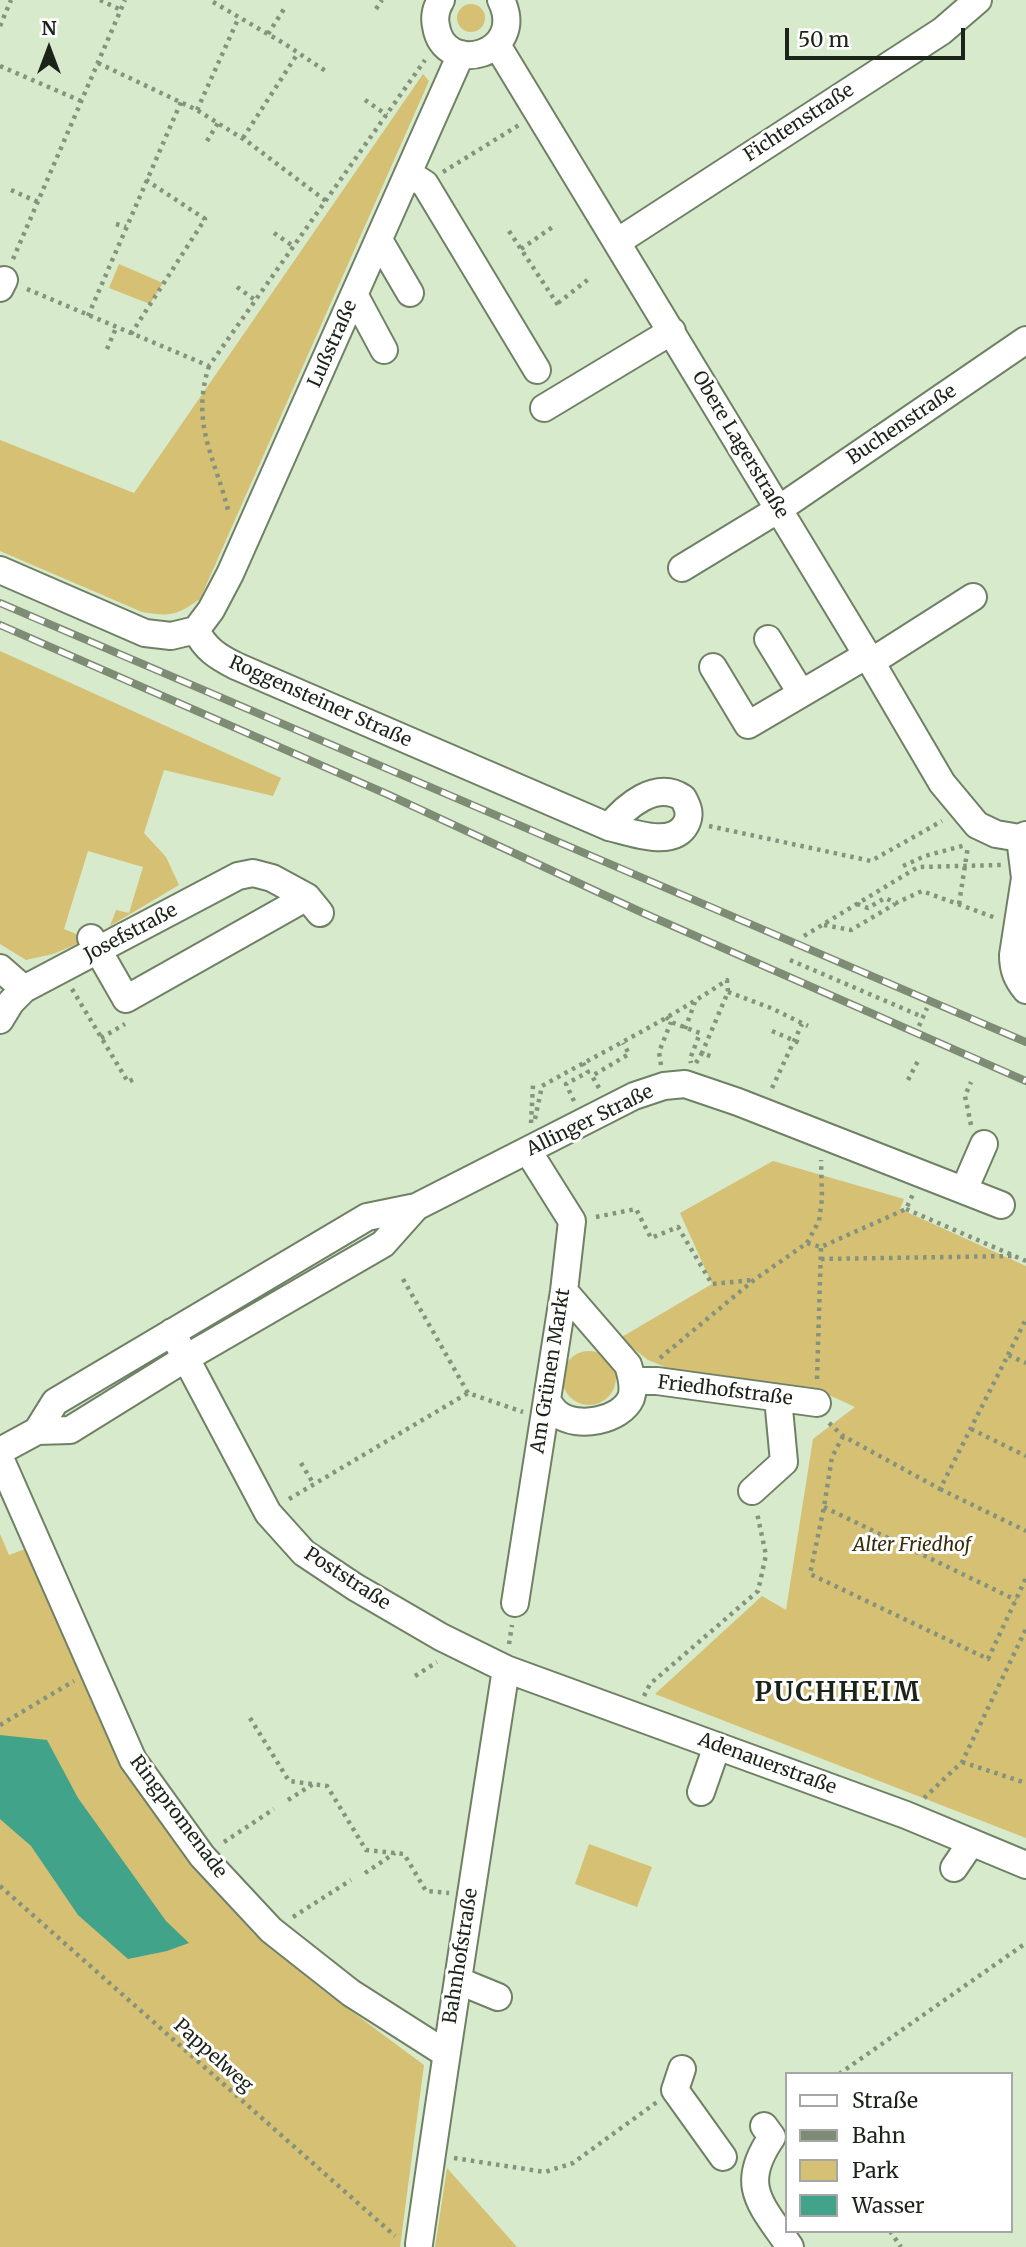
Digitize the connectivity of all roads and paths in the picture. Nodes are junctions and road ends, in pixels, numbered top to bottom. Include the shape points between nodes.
1 (11, 0) edge
2 (100, 0) edge
3 (125, 0) edge
4 (382, 0) edge
5 (441, 0) edge
6 (502, 0) edge
7 (978, 0) edge
8 (213, 2) dead end
9 (284, 9) dead end
10 (376, 9) dead end
11 (121, 10) junction
12 (239, 17) junction
13 (0, 26) edge
14 (268, 34) junction
15 (496, 45) junction
16 (298, 53) junction
17 (461, 54) junction
18 (427, 57) dead end
19 (98, 62) junction
20 (0, 66) edge
21 (327, 72) dead end
22 (365, 100) dead end
23 (81, 101) junction
24 (181, 102) junction
25 (197, 110) junction
26 (387, 115) junction
27 (528, 119) dead end
28 (218, 123) junction
29 (243, 138) junction
30 (207, 141) dead end
31 (416, 178) junction
32 (146, 180) junction
33 (11, 190) dead end
34 (326, 201) junction
35 (38, 202) junction
36 (116, 224) dead end
37 (554, 226) dead end
38 (126, 227) junction
39 (509, 230) dead end
40 (274, 233) dead end
41 (379, 240) junction
42 (618, 242) junction
43 (293, 247) junction
44 (521, 249) junction
45 (590, 278) dead end
46 (2, 284) edge
47 (237, 287) dead end
48 (410, 293) dead end
49 (355, 296) junction
50 (255, 300) junction
51 (88, 316) junction
52 (116, 328) junction
53 (671, 331) junction
54 (131, 334) junction
55 (1026, 340) edge
56 (107, 349) dead end
57 (384, 350) dead end
58 (209, 366) junction
59 (537, 370) dead end
60 (544, 408) dead end
61 (779, 509) junction
62 (245, 542) junction
63 (682, 568) dead end
64 (0, 569) edge
65 (973, 597) dead end
66 (197, 630) junction
67 (768, 639) dead end
68 (869, 658) junction
69 (713, 667) dead end
70 (801, 693) junction
71 (688, 821) junction
72 (943, 821) dead end
73 (609, 827) junction
74 (1017, 839) edge
75 (969, 842) junction
76 (965, 865) junction
77 (1003, 865) dead end
78 (903, 866) dead end
79 (895, 903) junction
80 (856, 904) junction
81 (959, 904) junction
82 (1002, 920) dead end
83 (823, 925) junction
84 (1026, 931) edge
85 (804, 936) dead end
86 (94, 944) junction
87 (1013, 955) junction
88 (790, 960) dead end
89 (0, 968) edge
90 (60, 971) junction
91 (24, 989) junction
92 (1026, 990) edge
93 (728, 992) junction
94 (696, 1001) junction
95 (927, 1008) dead end
96 (666, 1017) junction
97 (923, 1017) junction
98 (0, 1020) edge
99 (671, 1022) junction
100 (919, 1026) dead end
101 (685, 1028) junction
102 (772, 1031) dead end
103 (794, 1041) junction
104 (623, 1043) junction
105 (802, 1044) dead end
106 (659, 1052) dead end
107 (702, 1053) dead end
108 (690, 1059) dead end
109 (919, 1059) dead end
110 (583, 1063) junction
111 (606, 1068) dead end
112 (912, 1073) dead end
113 (136, 1078) dead end
114 (971, 1082) dead end
115 (566, 1084) dead end
116 (542, 1086) dead end
117 (772, 1087) dead end
118 (978, 1137) joint
119 (528, 1151) junction
120 (821, 1157) dead end
121 (964, 1190) junction
122 (1001, 1205) dead end
123 (416, 1206) junction
124 (572, 1221) junction
125 (807, 1244) junction
126 (821, 1247) junction
127 (1014, 1256) junction
128 (821, 1259) junction
129 (1026, 1261) edge
130 (403, 1279) dead end
131 (754, 1280) junction
132 (564, 1291) junction
133 (1026, 1319) edge
134 (172, 1332) junction
135 (1008, 1355) junction
136 (187, 1358) junction
137 (1026, 1363) edge
138 (633, 1381) junction
139 (468, 1393) junction
140 (778, 1398) junction
141 (817, 1404) junction
142 (545, 1409) junction
143 (971, 1429) junction
144 (37, 1431) junction
145 (843, 1436) junction
146 (0, 1451) edge
147 (1026, 1456) edge
148 (0, 1458) edge
149 (301, 1463) dead end
150 (313, 1483) junction
151 (940, 1489) junction
152 (752, 1491) joint
153 (824, 1507) junction
154 (268, 1513) junction
155 (1026, 1531) edge
156 (1026, 1578) edge
157 (1016, 1600) junction
158 (515, 1603) joint
159 (1026, 1629) edge
160 (437, 1662) dead end
161 (506, 1669) junction
162 (93, 1670) junction
163 (415, 1676) dead end
164 (635, 1716) junction
165 (250, 1718) dead end
166 (0, 1725) edge
167 (717, 1746) junction
168 (962, 1762) junction
169 (1026, 1783) edge
170 (313, 1784) junction
171 (701, 1792) dead end
172 (288, 1800) dead end
173 (274, 1809) dead end
174 (906, 1815) junction
175 (971, 1843) junction
176 (396, 1852) junction
177 (202, 1857) junction
178 (1026, 1866) edge
179 (954, 1868) dead end
180 (365, 1872) dead end
181 (351, 1880) dead end
182 (0, 1886) edge
183 (471, 1895) junction
184 (271, 1930) junction
185 (1026, 1943) edge
186 (459, 1982) junction
187 (498, 1997) dead end
188 (445, 2053) junction
189 (842, 2072) edge
190 (678, 2079) joint
191 (764, 2126) dead end
192 (431, 2155) junction
193 (723, 2157) dead end
194 (408, 2241) joint
195 (790, 2247) edge

1 - 13 path
2 - 11 path
3 - 11 path
4 - 10 path
5 - 17 street via 436,30 441,41
6 - 15 street via 507,24
7 - 42 street, Fichtenstraße via 942,31
8 - 12 path
9 - 14 path
11 - 19 path
12 - 14 path
12 - 25 path
14 - 16 path
15 - 17 street via 480,54
15 - 42 street, Obere Lagerstraße
16 - 21 path
16 - 29 path
17 - 31 street, Lußstraße
18 - 26 path
19 - 23 path
19 - 24 path
20 - 23 path
22 - 26 path
23 - 35 path
24 - 25 path
24 - 32 path via 160,140
25 - 28 path
26 - 34 path
27 - 31 path
28 - 29 path
28 - 30 path
29 - 34 path
31 - 41 street, Lußstraße
31 - 59 street
32 - 38 path
32 - 54 path via 205,219
33 - 35 path
34 - 43 path
35 - 46 path
36 - 38 path
37 - 44 path
38 - 51 path
39 - 44 path
40 - 43 path
41 - 48 street
41 - 49 street, Lußstraße
42 - 53 street, Obere Lagerstraße
43 - 50 path
44 - 45 path via 559,306
46 - 51 path
47 - 50 path
49 - 57 street
49 - 62 street, Lußstraße
50 - 58 path
51 - 52 path
52 - 54 path
52 - 56 path
53 - 60 street
53 - 61 street, Obere Lagerstraße
54 - 58 path
55 - 61 street, Buchenstraße
58 - 62 path via 202,385 205,438 232,527
61 - 63 street, Buchenstraße
61 - 68 street, Obere Lagerstraße
62 - 66 street, Lußstraße
64 - 66 street via 145,633 172,636
65 - 68 street
66 - 73 street, Roggensteiner Straße via 216,655 236,666
67 - 70 street
68 - 70 street
68 - 74 street, Obere Lagerstraße via 942,783 977,825
69 - 70 street via 748,724
71 - 72 path via 871,861
71 - 73 street, Roggensteiner Straße via 682,831 665,838
71 - 73 street via 683,798 670,791 640,799
74 - 75 path
74 - 87 street via 1025,878
75 - 76 path
75 - 78 path
76 - 77 path
76 - 80 path via 918,867
76 - 81 path
79 - 80 path via 885,898 868,908
79 - 81 path via 922,891
79 - 83 path via 851,930
80 - 83 path
81 - 82 path
83 - 85 path
84 - 87 street
86 - 86 street, Josefstraße via 126,999 314,905 272,878 253,873
86 - 90 street, Josefstraße
87 - 92 street via 1013,968
88 - 97 path
89 - 91 street
90 - 91 street, Josefstraße
90 - 113 path via 128,1082
91 - 98 street, Josefstraße
93 - 94 path via 727,980
93 - 103 path via 805,1025
93 - 107 path
94 - 96 path
94 - 101 path
95 - 97 path
96 - 99 path
96 - 104 path
97 - 100 path
99 - 101 path
99 - 106 path
101 - 108 path via 700,1033
102 - 103 path
103 - 105 path
103 - 117 path
104 - 110 path
104 - 111 path via 629,1054
109 - 112 path
110 - 115 path via 588,1072
110 - 116 path
114 - 118 path via 965,1096
118 - 121 street
119 - 121 street, Allinger Straße via 634,1096 685,1084
119 - 123 street, Allinger Straße
119 - 124 street
120 - 125 path via 821,1210
121 - 122 street, Allinger Straße
123 - 134 street, Allinger Straße via 368,1217
123 - 136 street, Allinger Straße via 383,1244
124 - 131 path via 636,1209 651,1238 678,1227 712,1284
124 - 132 street, Am Grünen Markt
125 - 126 path
125 - 131 path
126 - 127 path via 906,1209
126 - 128 path
127 - 128 path
127 - 129 path
128 - 141 path
130 - 139 path
131 - 138 path
132 - 138 street, Friedhofstraße via 628,1365
132 - 142 street, Am Grünen Markt
133 - 135 path
134 - 136 street, Poststraße
134 - 144 street, Allinger Straße via 55,1402
135 - 137 path
135 - 143 path
136 - 144 street, Allinger Straße via 70,1430
136 - 154 street, Poststraße
138 - 140 street, Friedhofstraße
138 - 142 street, Friedhofstraße via 631,1398 618,1414 600,1421 574,1421
139 - 142 path
139 - 150 path
140 - 141 street, Friedhofstraße
140 - 152 street via 784,1462
141 - 145 path
142 - 158 street, Am Grünen Markt
143 - 147 path
143 - 151 path
144 - 146 street, Allinger Straße
145 - 151 path
145 - 153 path via 832,1457
148 - 162 street, Ringpromenade
149 - 150 path
150 - 154 path
151 - 155 path
152 - 164 path via 766,1555 758,1591 650,1684
153 - 157 path
153 - 157 path via 810,1574 988,1659
154 - 161 street, Poststraße via 304,1553 355,1587
156 - 157 path
158 - 161 path
159 - 168 path
160 - 163 path
161 - 164 street, Adenauerstraße
161 - 183 street, Bahnhofstraße
162 - 166 path
162 - 177 street, Ringpromenade via 133,1760
164 - 167 street, Adenauerstraße
165 - 170 path via 289,1781
167 - 171 street
167 - 174 street, Adenauerstraße
168 - 169 path
168 - 174 path
170 - 172 path
170 - 176 path via 327,1786 366,1850
173 - 177 path
174 - 175 street, Adenauerstraße
175 - 178 street, Adenauerstraße
175 - 179 street
176 - 180 path
176 - 183 path via 404,1854 426,1891
177 - 184 street, Ringpromenade
181 - 184 path
182 - 194 path, Pappelweg
183 - 186 street, Bahnhofstraße
184 - 188 street, Ringpromenade via 351,1993
185 - 189 path
186 - 187 street
186 - 188 street, Bahnhofstraße
188 - 192 street, Bahnhofstraße
190 - 192 path via 573,2163 545,2172
190 - 193 street
191 - 195 street via 772,2137 754,2172 756,2194
192 - 194 street, Bahnhofstraße

